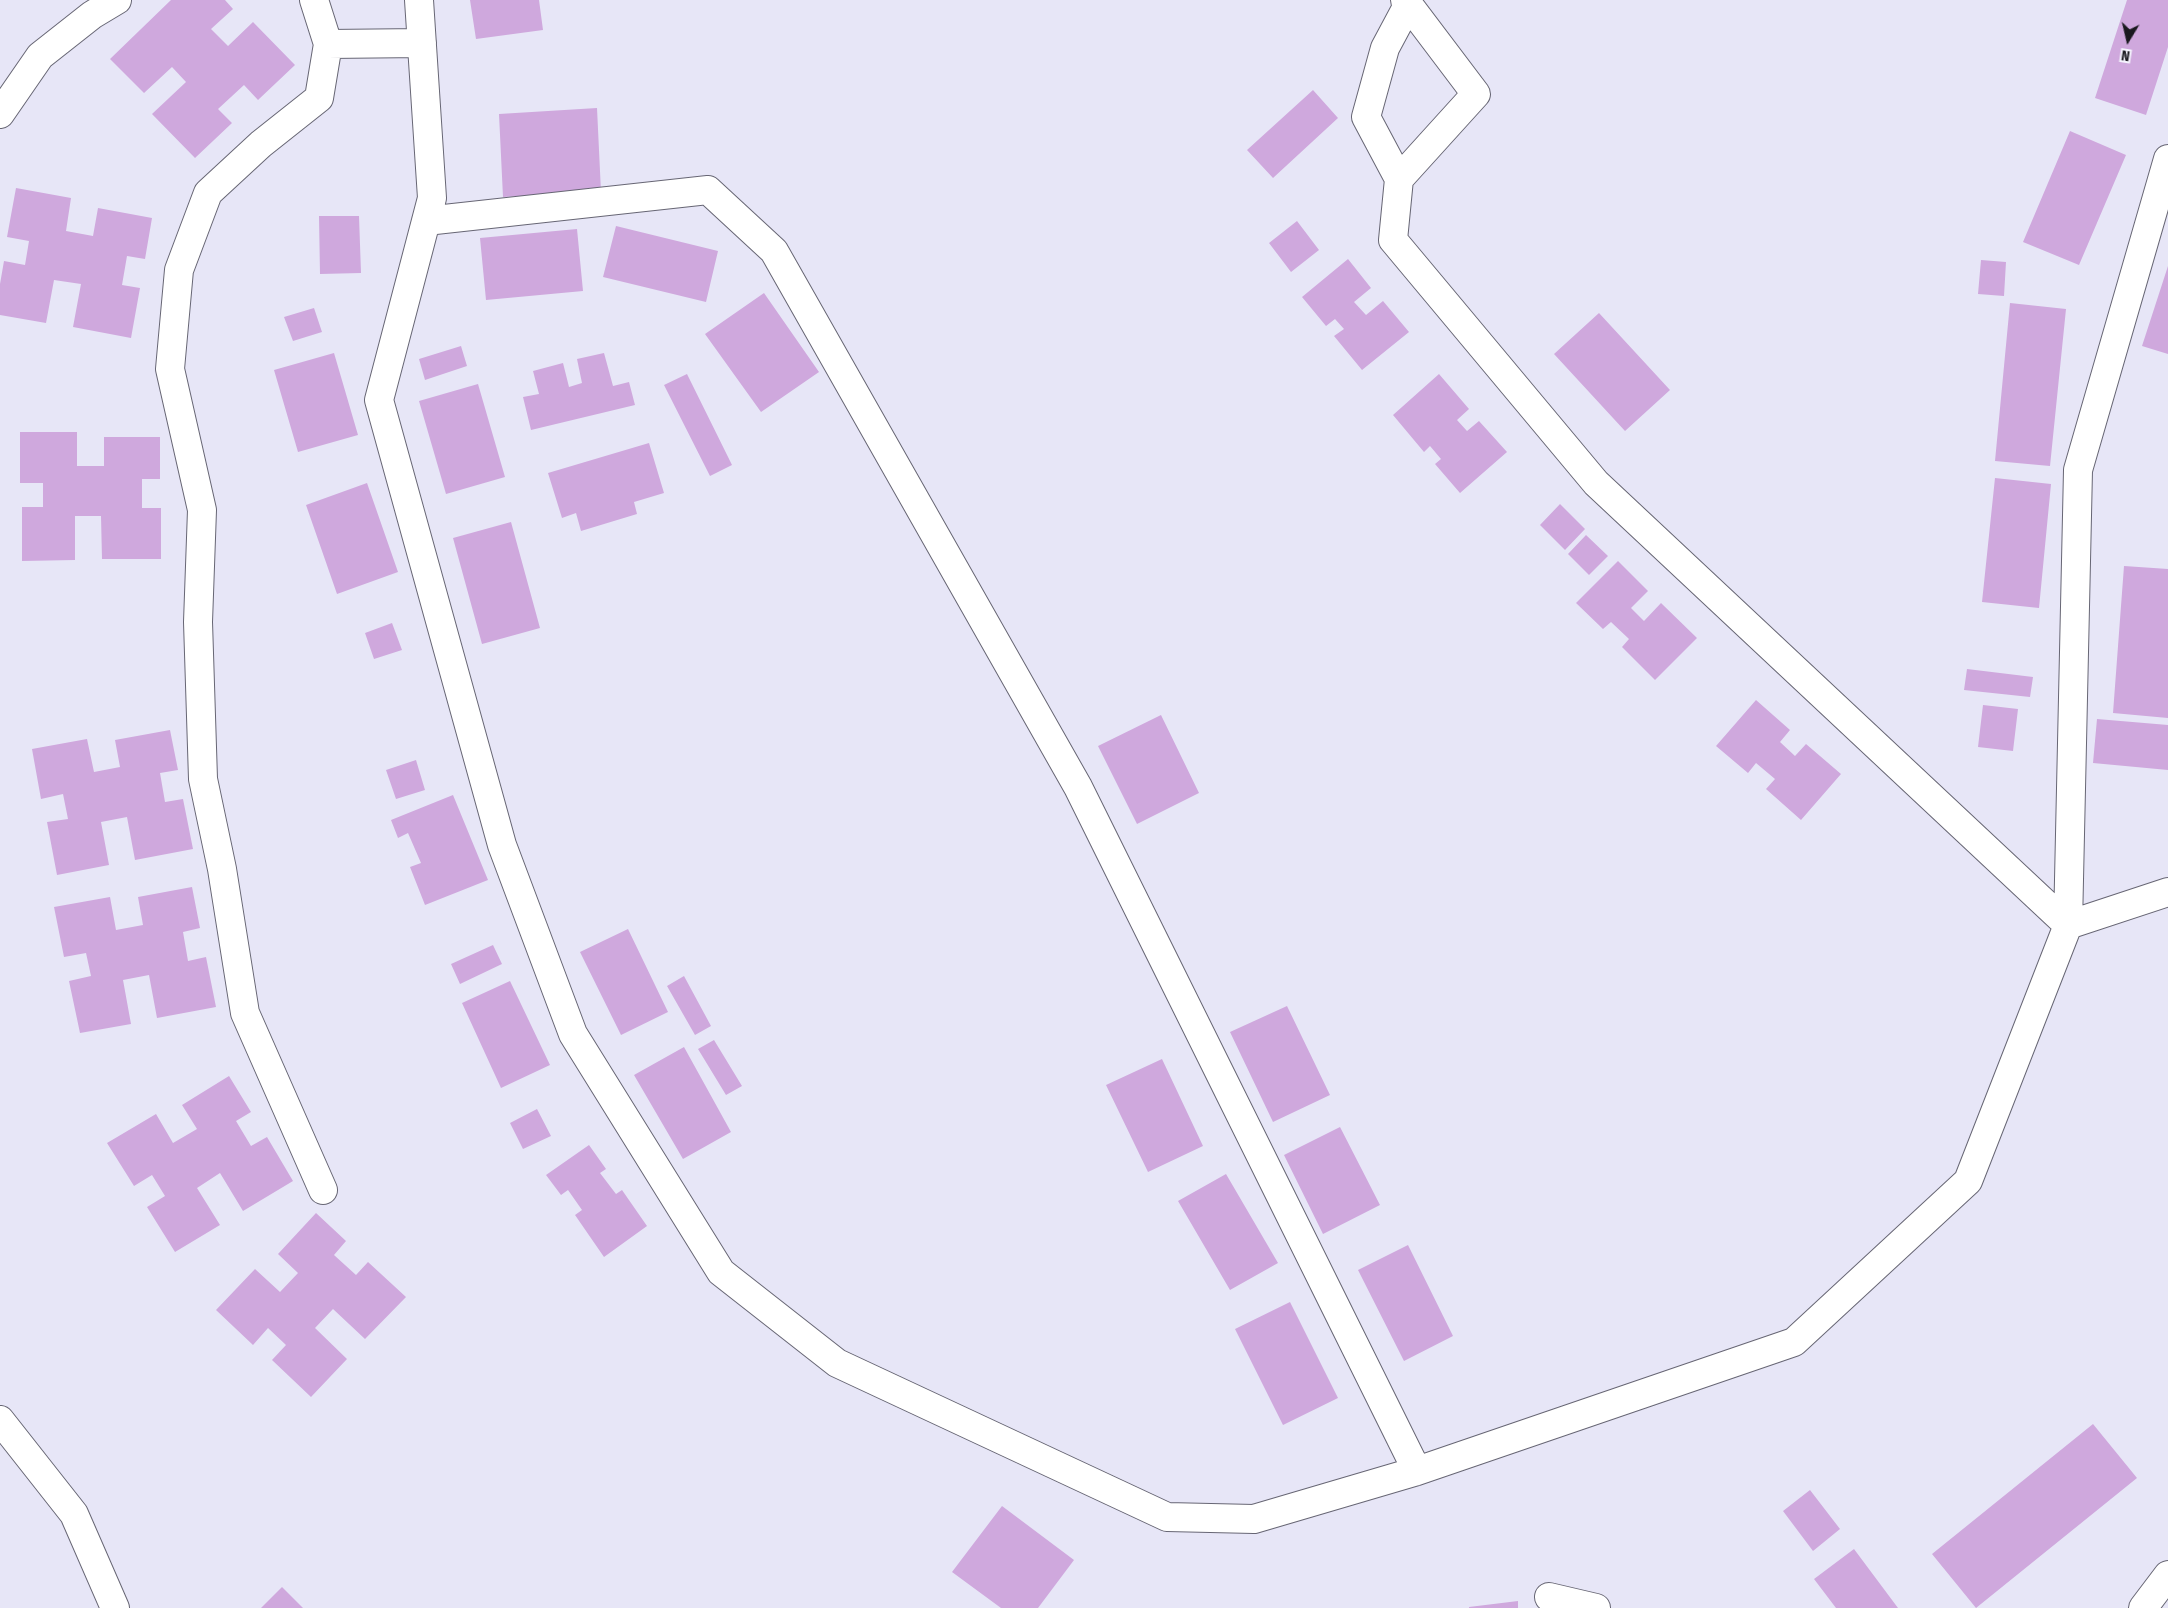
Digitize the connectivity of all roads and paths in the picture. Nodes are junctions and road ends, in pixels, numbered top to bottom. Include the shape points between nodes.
1 (116, 0) edge
2 (314, 0) edge
3 (419, 0) edge
4 (1406, 2) edge
5 (422, 43) junction
6 (328, 44) junction
7 (0, 114) edge
8 (2168, 159) edge
9 (1399, 179) junction
10 (426, 221) junction
11 (2168, 892) edge
12 (2068, 925) junction
13 (323, 1190) dead end
14 (0, 1420) edge
15 (1417, 1471) junction
16 (2168, 1575) edge
17 (1549, 1597) dead end
18 (115, 1608) edge
19 (1596, 1608) edge
20 (2143, 1608) edge

1 - 7 street via 40,56
2 - 6 street
3 - 5 street
4 - 9 street via 1385,48 1366,117
4 - 9 street via 1476,94
5 - 6 street
5 - 10 street via 432,198
6 - 13 street via 319,98 261,144 208,193 178,270 170,369 202,510 198,622 204,779 245,1013
8 - 12 street via 2078,470
9 - 12 street via 1393,240 1596,483
10 - 15 street via 708,190 774,251 1078,787
10 - 15 street via 379,400 502,845 573,1034 721,1272 837,1363 1166,1516 1254,1519
11 - 12 street
12 - 15 street via 1968,1181 1794,1342
14 - 18 street via 74,1514
16 - 20 street
17 - 19 street

